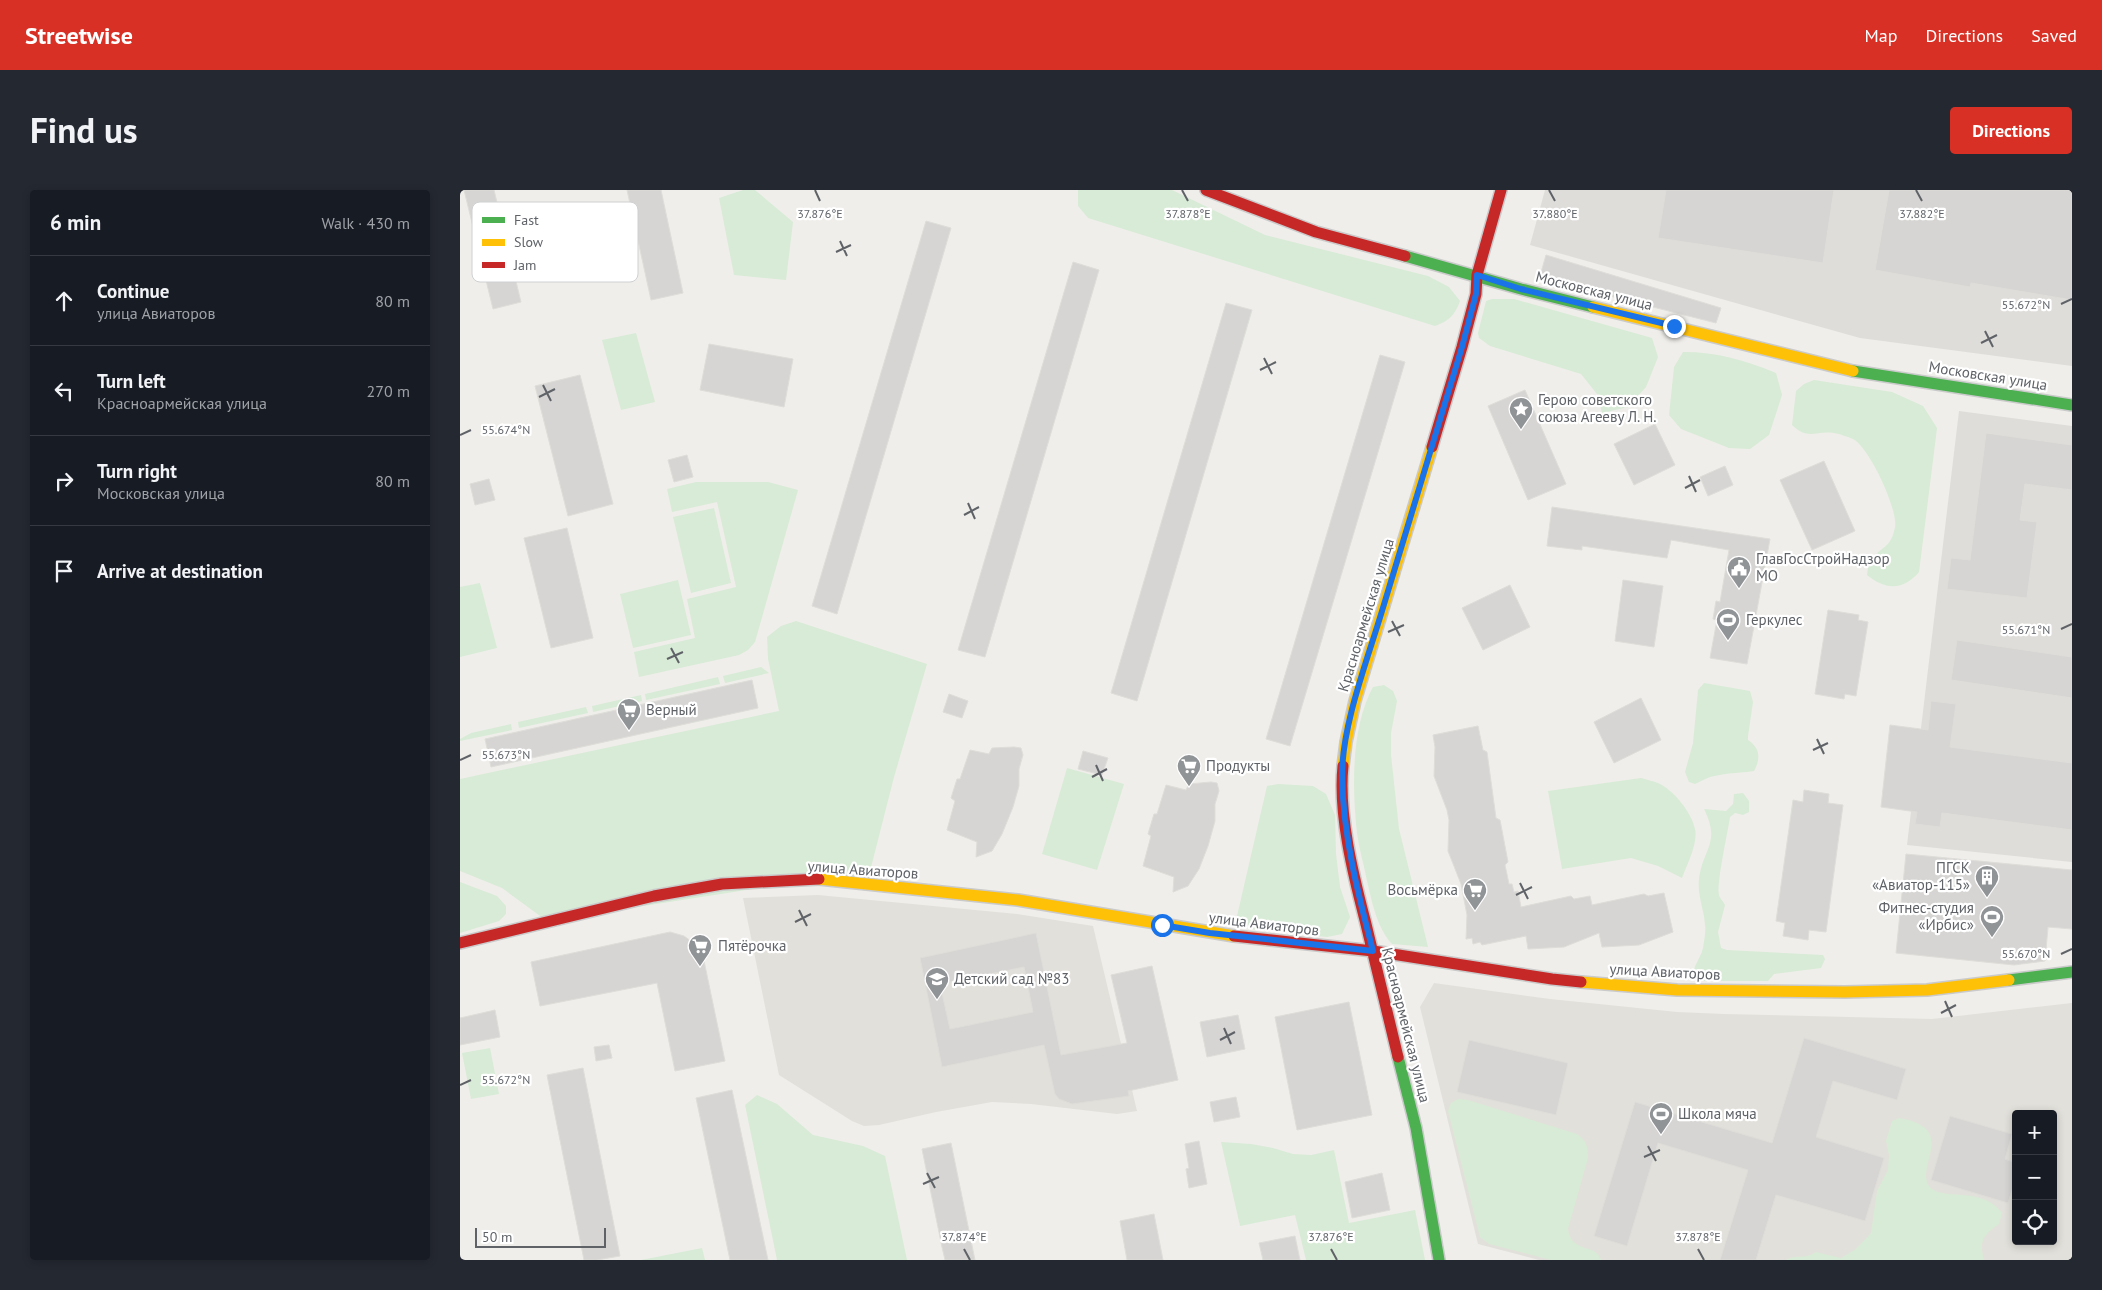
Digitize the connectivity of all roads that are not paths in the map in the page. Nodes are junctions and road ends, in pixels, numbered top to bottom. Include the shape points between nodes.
1 (1206, 190) edge
2 (1501, 190) edge
3 (1477, 275) junction
4 (2072, 404) edge
5 (460, 943) edge
6 (1373, 951) junction
7 (2072, 972) edge
8 (1439, 1260) edge

1 - 3 street, Московская улица via 1316,232
2 - 3 street, Красноармейская улица
3 - 4 street, Московская улица via 1521,289 1840,368
3 - 6 street, Красноармейская улица via 1476,294 1462,347 1364,669 1346,742 1342,776 1345,820 1353,872
5 - 6 street, улица Авиаторов via 654,896 722,884 817,879 1018,900 1210,933
6 - 7 street, улица Авиаторов via 1552,979 1677,990 1926,990
6 - 8 street, Красноармейская улица via 1416,1128

